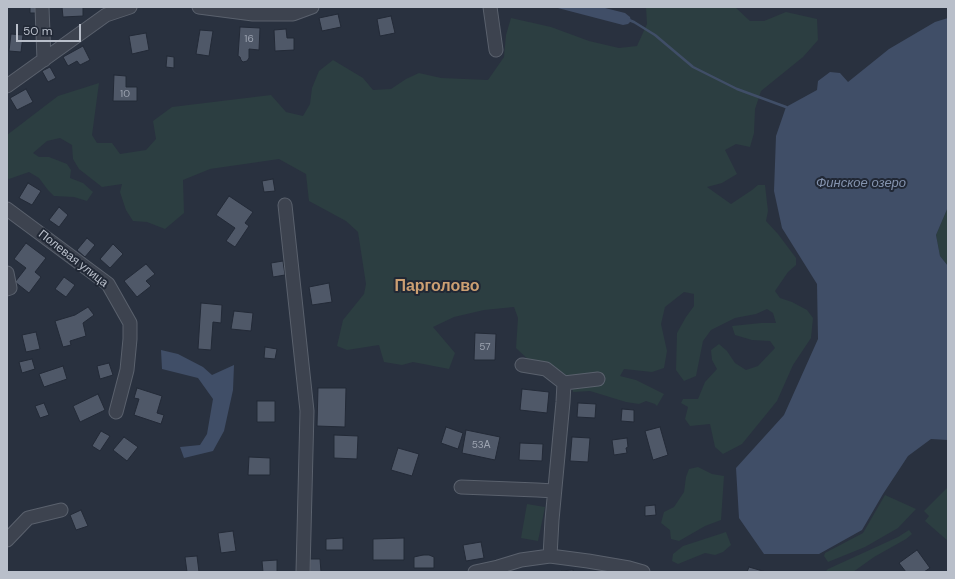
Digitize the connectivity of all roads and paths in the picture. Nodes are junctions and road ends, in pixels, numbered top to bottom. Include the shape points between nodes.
1 (42, 7) edge
2 (130, 7) edge
3 (200, 7) edge
4 (310, 7) edge
5 (490, 7) edge
6 (104, 11) edge
7 (496, 50) dead end
8 (44, 60) junction
9 (7, 86) edge
10 (284, 205) dead end
11 (7, 209) edge
12 (7, 273) edge
13 (7, 289) edge
14 (522, 365) dead end
15 (598, 379) dead end
16 (564, 383) junction
17 (116, 412) dead end
18 (461, 487) dead end
19 (554, 491) junction
20 (61, 510) dead end
21 (7, 540) edge
22 (550, 556) junction
23 (499, 569) edge
24 (303, 572) edge
25 (475, 572) edge
26 (643, 572) edge

1 - 8 street
2 - 6 street
3 - 4 street via 253,14 293,14
5 - 7 street
6 - 8 street
8 - 9 street
10 - 24 street via 306,411
11 - 17 street, Полевая улица via 108,284 130,323 127,370
12 - 13 street via 10,288
14 - 16 street via 546,370
15 - 16 street
16 - 19 street
18 - 19 street
19 - 22 street
20 - 21 street via 28,518
22 - 23 street via 521,560
22 - 26 street
23 - 25 street

